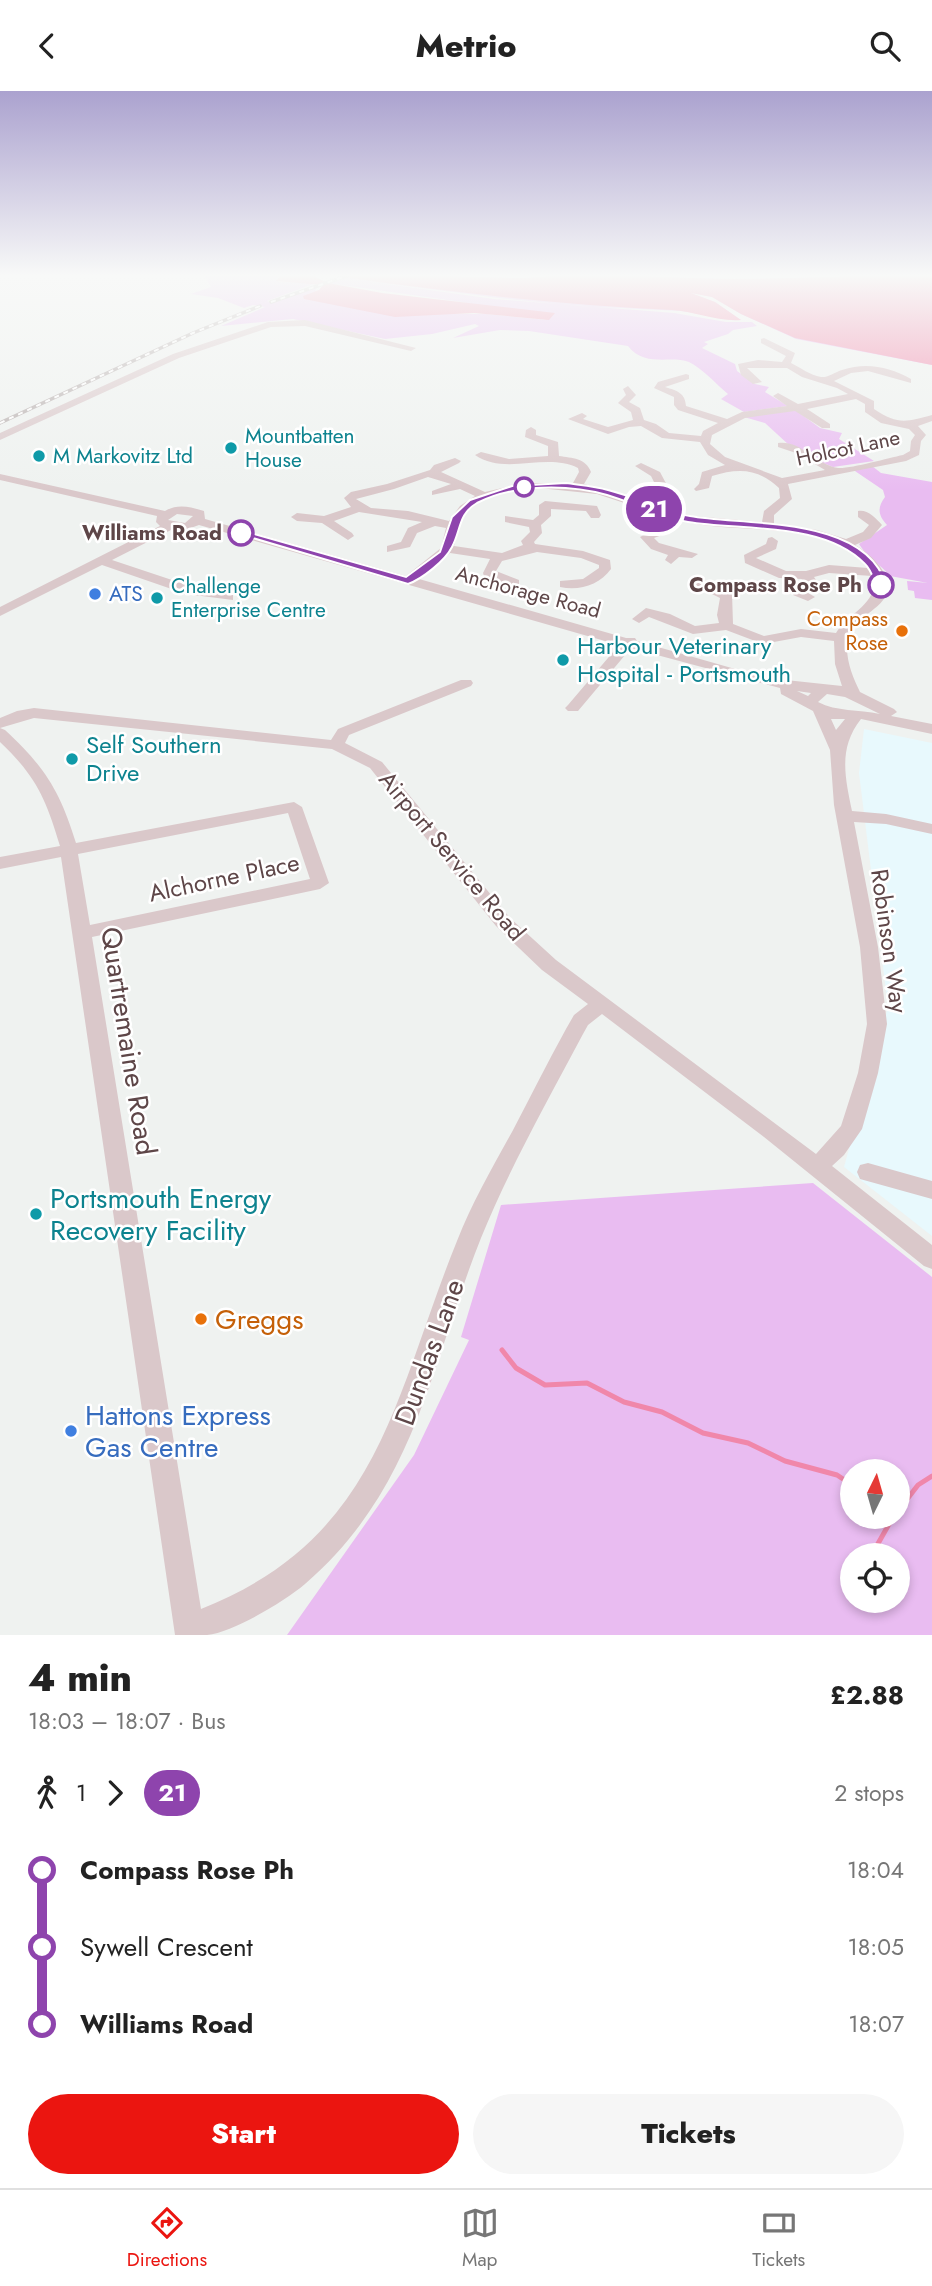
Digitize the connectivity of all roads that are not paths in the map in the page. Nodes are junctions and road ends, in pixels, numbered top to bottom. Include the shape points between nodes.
1 (200, 347) edge
2 (407, 347) edge
3 (776, 347) edge
4 (411, 348) dead end
5 (785, 364) junction
6 (686, 377) dead end
7 (827, 380) junction
8 (908, 381) dead end
9 (757, 382) dead end
10 (628, 389) dead end
11 (778, 396) dead end
12 (855, 396) junction
13 (797, 407) junction
14 (582, 416) dead end
15 (932, 418) edge
16 (726, 422) junction
17 (639, 423) junction
18 (909, 425) junction
19 (826, 426) dead end
20 (531, 429) dead end
21 (0, 437) edge
22 (704, 439) junction
23 (782, 445) dead end
24 (868, 450) dead end
25 (481, 455) dead end
26 (553, 459) junction
27 (455, 461) dead end
28 (884, 462) junction
29 (738, 464) junction
30 (641, 466) dead end
31 (834, 470) junction
32 (434, 473) junction
33 (0, 477) edge
34 (780, 482) junction
35 (461, 485) junction
36 (577, 487) junction
37 (701, 489) dead end
38 (379, 490) junction
39 (436, 493) dead end
40 (485, 496) junction
41 (401, 501) dead end
42 (638, 503) junction
43 (360, 508) junction
44 (862, 514) dead end
45 (596, 515) dead end
46 (297, 517) dead end
47 (678, 517) junction
48 (509, 519) dead end
49 (167, 520) junction
50 (325, 520) junction
51 (431, 523) junction
52 (535, 524) junction
53 (453, 525) junction
54 (768, 526) junction
55 (348, 536) dead end
56 (772, 541) dead end
57 (844, 545) junction
58 (531, 548) junction
59 (391, 549) dead end
60 (447, 549) junction
61 (692, 554) dead end
62 (497, 557) junction
63 (103, 561) junction
64 (877, 573) junction
65 (806, 575) junction
66 (408, 581) junction
67 (508, 581) dead end
68 (565, 584) dead end
69 (704, 584) dead end
70 (191, 591) junction
71 (228, 597) dead end
72 (808, 597) dead end
73 (181, 607) dead end
74 (0, 612) edge
75 (640, 613) dead end
76 (727, 626) junction
77 (841, 638) junction
78 (629, 641) junction
79 (842, 669) junction
80 (766, 682) junction
81 (466, 683) dead end
82 (824, 690) junction
83 (857, 706) junction
84 (573, 708) dead end
85 (817, 708) junction
86 (932, 722) edge
87 (0, 723) edge
88 (932, 729) edge
89 (0, 733) edge
90 (336, 745) junction
91 (836, 748) junction
92 (844, 816) junction
93 (932, 829) edge
94 (69, 849) junction
95 (0, 863) edge
96 (82, 933) junction
97 (600, 1005) junction
98 (817, 1167) junction
99 (868, 1172) dead end
100 (932, 1190) edge
101 (932, 1259) edge
102 (190, 1631) edge

1 - 21 street
2 - 4 street
3 - 5 street via 792,355
5 - 7 street
5 - 9 street via 741,363 741,370
6 - 16 street via 659,387 680,397 682,408
7 - 8 street via 861,365
7 - 12 street
10 - 17 street via 631,395 623,402 637,412
11 - 13 street
12 - 13 street
12 - 18 street, Holcot Lane via 867,401 868,409 883,421
13 - 16 street via 742,415
13 - 19 street
14 - 17 street via 573,419 604,430
15 - 18 street
16 - 22 street
17 - 22 street via 668,437
18 - 28 street, Holcot Lane via 921,435 920,456
20 - 26 street via 530,437 554,444
22 - 29 street via 714,454
23 - 31 street
24 - 28 street
25 - 26 street via 509,462
26 - 36 street via 583,466 585,472
27 - 32 street
28 - 31 street, Holcot Lane
29 - 34 street
29 - 37 street via 706,474
30 - 42 street via 656,474 664,487
31 - 34 street, Holcot Lane
32 - 35 street
32 - 38 street
33 - 49 street
34 - 54 street via 786,499 768,512
35 - 39 street
35 - 40 street
36 - 40 street via 521,487
36 - 42 street
38 - 41 street
38 - 43 street via 351,497
40 - 53 street via 464,508
42 - 47 street
43 - 50 street
43 - 51 street
44 - 57 street via 876,525 867,535
45 - 52 street via 590,507 547,505 545,516
46 - 50 street
47 - 54 street
47 - 61 street via 666,529 646,537 673,557
48 - 52 street
49 - 63 street
49 - 66 street, Anchorage Road via 175,510 193,511 201,516 198,521
50 - 55 street
51 - 53 street
51 - 59 street via 412,531 406,544
52 - 58 street via 536,533 527,541
53 - 60 street
54 - 57 street via 815,534
56 - 65 street via 772,546 750,555 749,560 780,574
57 - 64 street
58 - 62 street
58 - 68 street via 595,558 606,566 596,578
60 - 62 street
60 - 66 street
62 - 67 street via 489,573
63 - 70 street
63 - 74 street
64 - 65 street via 829,569
64 - 77 street via 881,584 878,599 852,620
65 - 72 street via 800,595
66 - 78 street, Anchorage Road
69 - 76 street via 727,596
70 - 71 street
70 - 73 street
75 - 76 street via 665,617 693,630
76 - 77 street via 763,639 801,633
77 - 79 street
78 - 80 street, Anchorage Road
78 - 84 street
79 - 82 street
79 - 83 street
80 - 82 street, Anchorage Road
80 - 85 street, Anchorage Road
81 - 90 street via 344,731
82 - 83 street, Anchorage Road
82 - 85 street via 815,697
83 - 85 street, Anchorage Road via 836,716
83 - 86 street
83 - 88 street
83 - 91 street
85 - 91 street, Robinson Way
87 - 90 street, Airport Service Road via 34,713
89 - 94 street, Quartremaine Road via 30,762 55,801
90 - 97 street, Airport Service Road via 376,765 503,922
91 - 92 street, Robinson Way
92 - 93 street via 886,818
92 - 98 street, Robinson Way via 869,947 877,1024 851,1129
94 - 95 street
94 - 96 street, Quartremaine Road
94 - 96 street, Alchorne Place via 294,807 320,883
96 - 102 street, Quartremaine Road
97 - 98 street, Airport Service Road
97 - 102 street, Dundas Lane via 581,1020 484,1208 412,1408 365,1497 330,1542 283,1584
98 - 101 street, Airport Service Road
99 - 100 street

